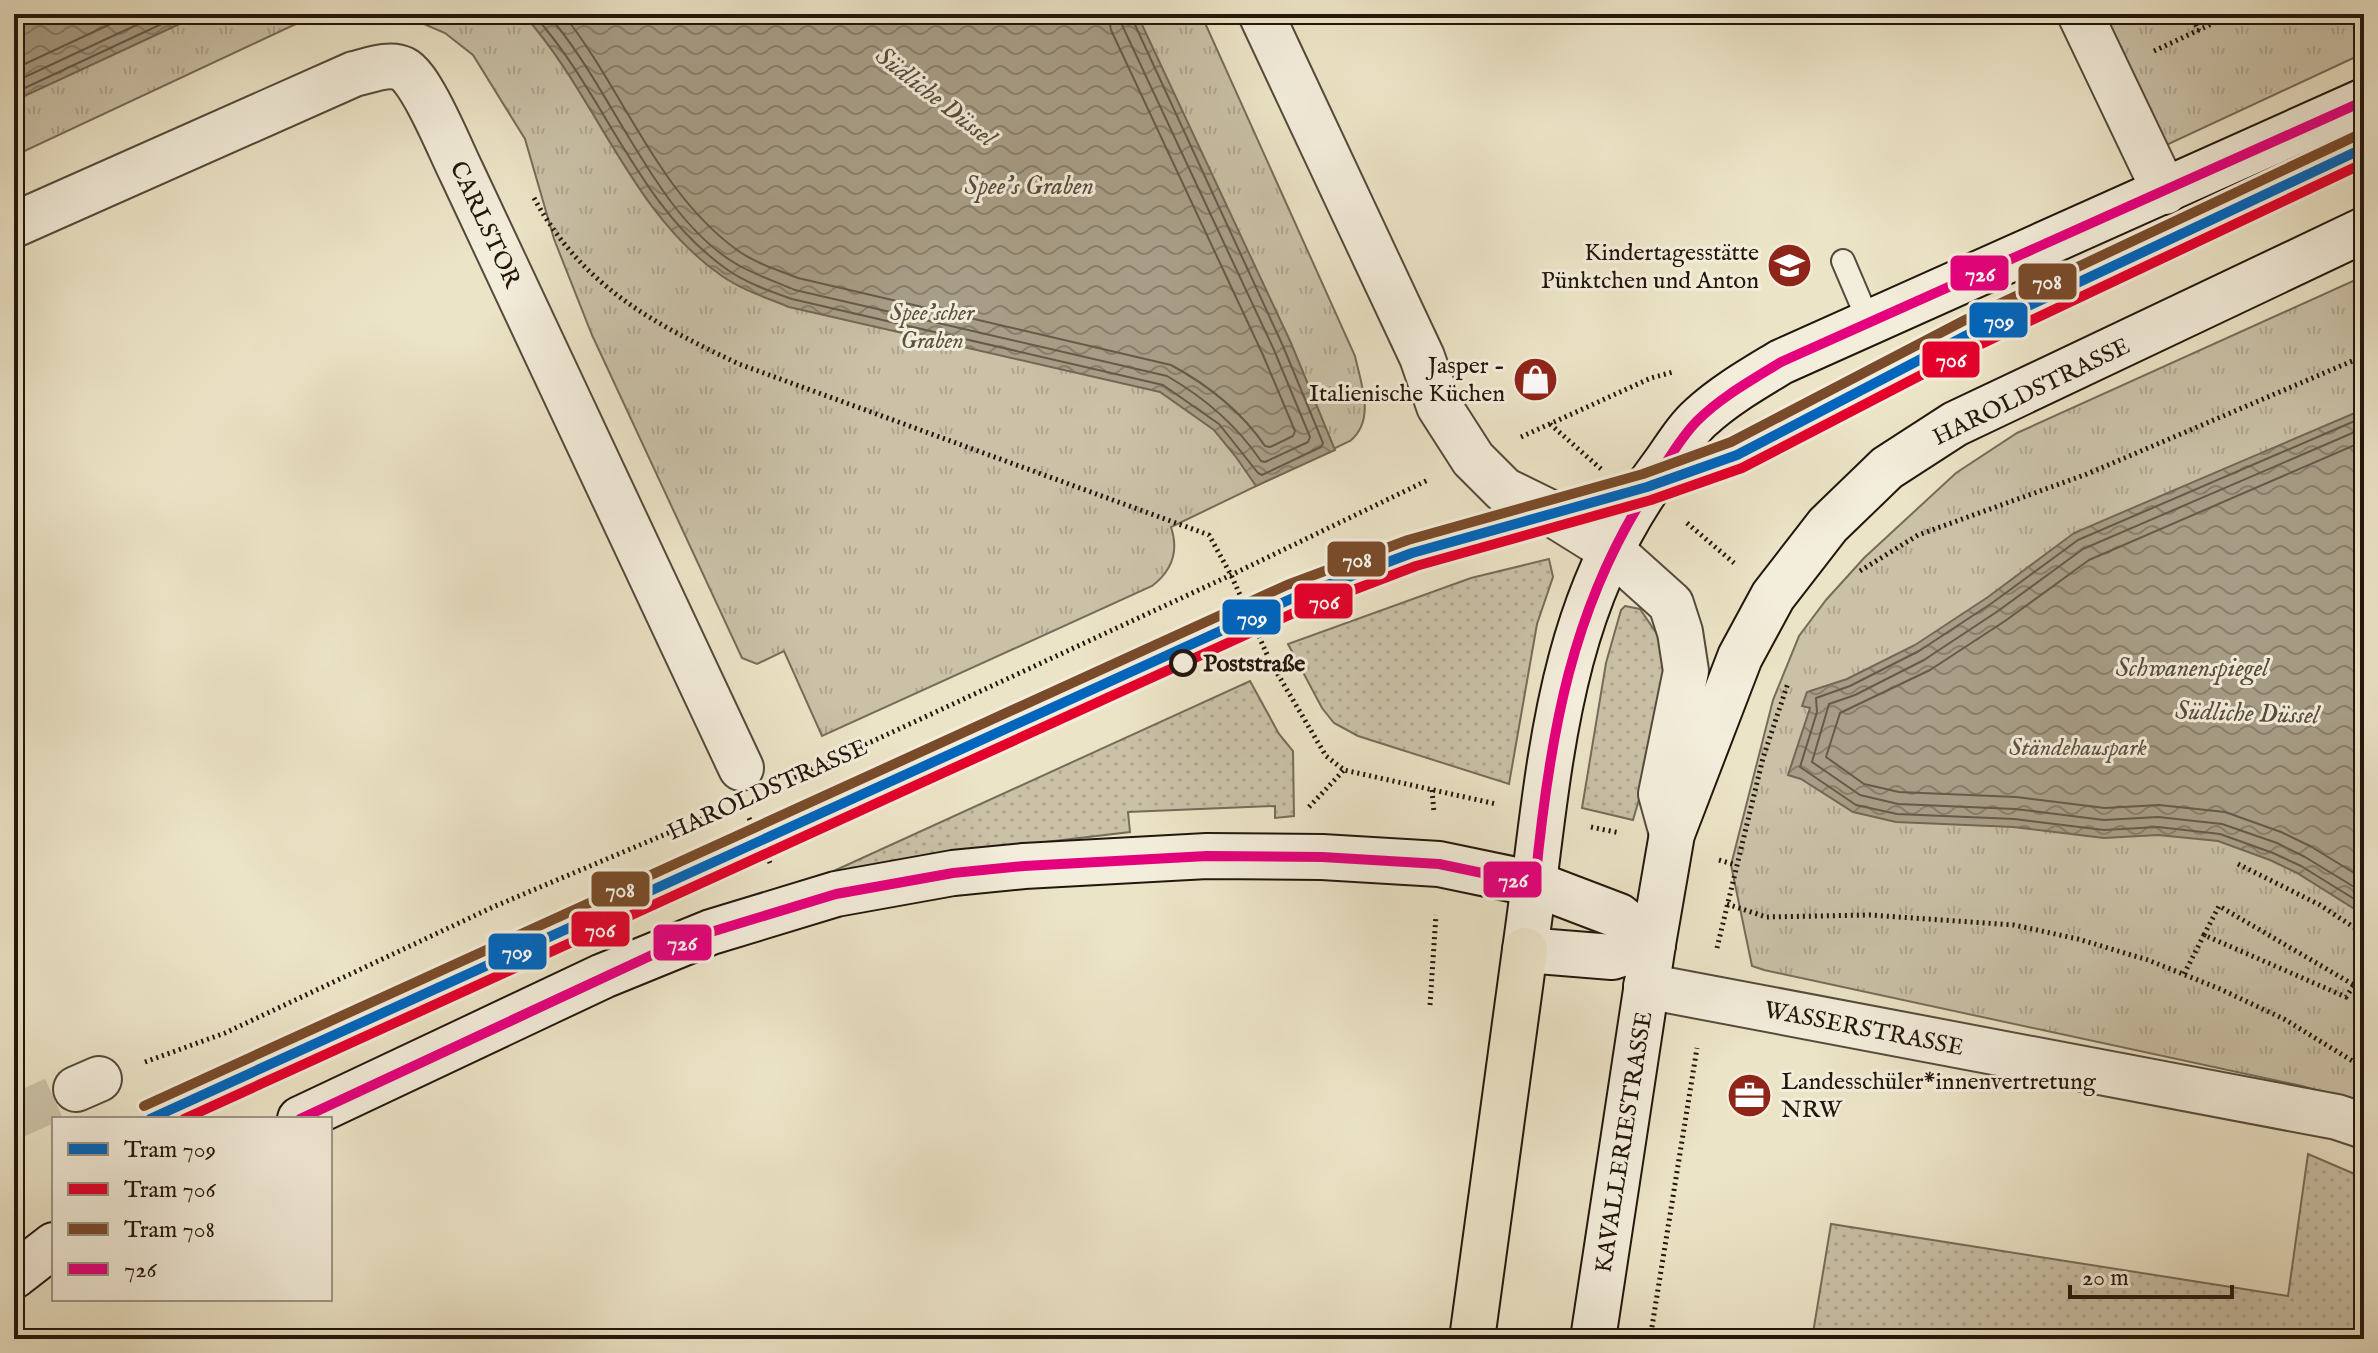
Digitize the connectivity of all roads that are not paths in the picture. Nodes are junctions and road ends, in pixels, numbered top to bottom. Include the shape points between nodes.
1 (1261, 14) edge
2 (2080, 14) edge
3 (2364, 101) edge
4 (2165, 192) junction
5 (14, 225) edge
6 (2364, 230) edge
7 (1843, 261) dead end
8 (1869, 322) junction
9 (1612, 551) junction
10 (741, 768) dead end
11 (1671, 840) junction
12 (1535, 884) junction
13 (1653, 944) junction
14 (1525, 950) junction
15 (1646, 986) junction
16 (304, 1117) edge
17 (2364, 1126) edge
18 (52, 1247) edge
19 (14, 1276) edge
20 (1472, 1339) edge
21 (1593, 1339) edge

1 - 9 street via 1422,357 1439,406 1473,459 1504,490
2 - 4 street
3 - 4 street
4 - 8 street
5 - 10 street, CARLSTOR via 354,74 392,66 405,69 420,88 461,171
6 - 11 street, HAROLDSTRASSE via 1955,424 1887,468 1828,525 1773,596 1740,657
7 - 8 lane
8 - 9 street via 1781,362 1698,419 1647,487
9 - 11 street via 1671,604 1680,632 1686,671 1661,794
9 - 12 street via 1584,613 1563,682
11 - 13 street, HAROLDSTRASSE
12 - 13 street via 1619,916
12 - 14 street
12 - 16 street via 1439,864 1207,856 953,873 836,894 665,949
13 - 14 street via 1612,957
13 - 15 street, KAVALLERIESTRASSE
14 - 20 highway
15 - 17 street, WASSERSTRASSE
15 - 21 street, KAVALLERIESTRASSE
18 - 19 street

